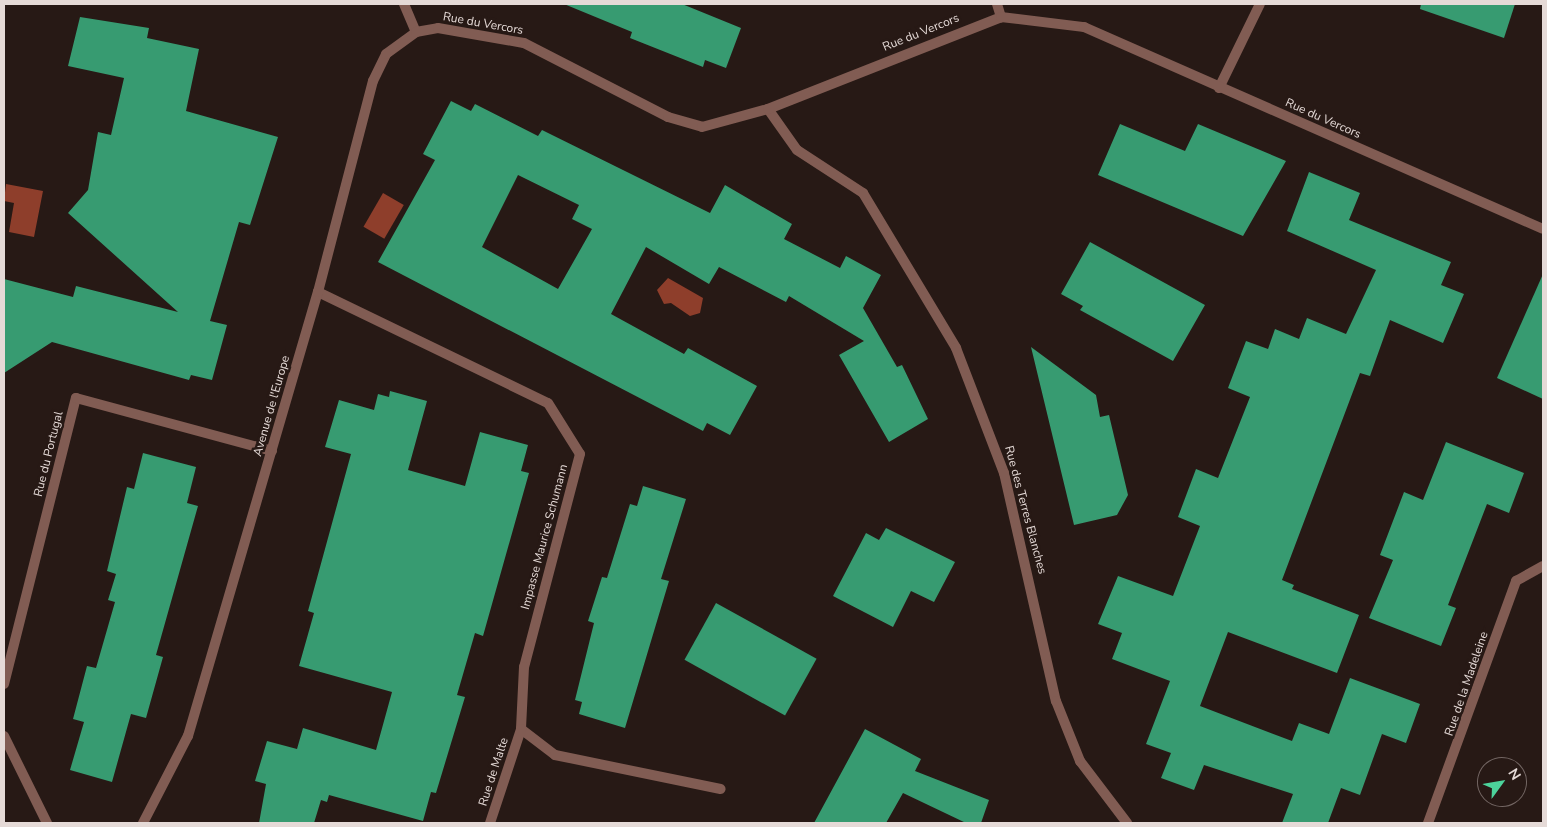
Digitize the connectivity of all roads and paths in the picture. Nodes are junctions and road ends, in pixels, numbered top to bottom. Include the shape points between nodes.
1 (404, 4) edge
2 (998, 4) edge
3 (1260, 4) edge
4 (1001, 18) junction
5 (416, 32) junction
6 (1219, 88) junction
7 (768, 109) junction
8 (1543, 229) edge
9 (318, 292) junction
10 (272, 451) junction
11 (1543, 566) edge
12 (4, 684) edge
13 (520, 729) junction
14 (4, 736) edge
15 (721, 789) dead end
16 (47, 823) edge
17 (143, 823) edge
18 (490, 823) edge
19 (1127, 823) edge
20 (1428, 823) edge

1 - 5 street
2 - 4 street
3 - 6 street
4 - 6 street, Rue du Vercors via 1084,27
4 - 7 street, Rue du Vercors
5 - 7 street, Rue du Vercors via 438,28 524,43 668,117 702,128
5 - 9 street, Avenue de l'Europe via 386,54 373,81
6 - 8 street, Rue du Vercors
7 - 19 street, Rue des Terres Blanches via 796,150 863,193 956,348 1004,472 1056,701 1080,761
9 - 10 street, Avenue de l'Europe
9 - 13 street, Impasse Maurice Schumann via 548,403 580,454 524,667
10 - 12 street, Rue du Portugal via 76,398
10 - 17 street, Avenue de l'Europe via 188,736
11 - 20 street, Rue de la Madeleine via 1516,580
13 - 15 street via 554,755
13 - 18 street, Rue de Malte
14 - 16 street

